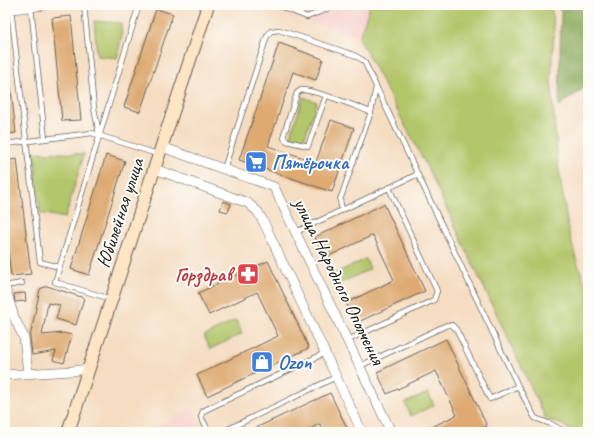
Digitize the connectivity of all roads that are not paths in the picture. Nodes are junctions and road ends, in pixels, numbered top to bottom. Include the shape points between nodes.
1 (45, 5) edge
2 (84, 5) edge
3 (139, 5) edge
4 (208, 5) edge
5 (276, 5) edge
6 (329, 5) edge
7 (31, 7) junction
8 (8, 9) edge
9 (376, 87) junction
10 (326, 96) junction
11 (370, 112) junction
12 (100, 136) junction
13 (45, 138) junction
14 (26, 141) junction
15 (5, 144) edge
16 (161, 151) junction
17 (224, 169) junction
18 (154, 170) junction
19 (418, 174) junction
20 (389, 188) junction
21 (342, 210) junction
22 (296, 232) junction
23 (59, 267) junction
24 (22, 283) dead end
25 (5, 286) edge
26 (112, 299) junction
27 (348, 340) junction
28 (325, 353) junction
29 (360, 366) junction
30 (88, 369) junction
31 (28, 374) junction
32 (5, 375) edge
33 (336, 377) junction
34 (518, 386) junction
35 (68, 432) edge
36 (209, 432) edge
37 (222, 432) edge
38 (362, 432) edge
39 (391, 432) edge
40 (565, 432) edge

1 - 7 street
2 - 12 lane via 94,108
3 - 12 lane
4 - 16 main road, Юбилейная улица
5 - 6 lane via 307,16 327,9
7 - 8 street
7 - 13 lane
8 - 14 lane
9 - 11 lane
9 - 17 lane via 360,57 279,30 271,31 267,36
9 - 19 lane
10 - 10 lane via 308,146 287,141 284,134 298,93 306,89
10 - 11 lane
11 - 21 lane via 340,200
12 - 13 lane via 92,133
12 - 16 lane
12 - 23 lane
13 - 14 lane
14 - 15 lane
14 - 23 lane via 40,262
16 - 17 street, улица Народного Ополчения
16 - 18 main road, Юбилейная улица
17 - 22 street, улица Народного Ополчения via 274,187
18 - 26 main road, Юбилейная улица
18 - 28 street via 254,207
19 - 20 lane
19 - 34 lane
20 - 21 lane
20 - 27 lane via 438,291 437,296 434,300
21 - 22 lane
22 - 27 street, улица Народного Ополчения
23 - 26 lane via 55,282
24 - 25 lane
25 - 31 street via 14,317 24,338
26 - 30 main road, Юбилейная улица
27 - 29 street, улица Народного Ополчения
28 - 33 street
28 - 36 lane via 203,411 202,417
29 - 34 lane via 447,325 452,325 490,399
29 - 39 street, улица Народного Ополчения
30 - 31 street
30 - 35 main road, Юбилейная улица
31 - 32 street
33 - 37 lane
33 - 38 street
34 - 40 lane via 535,418

